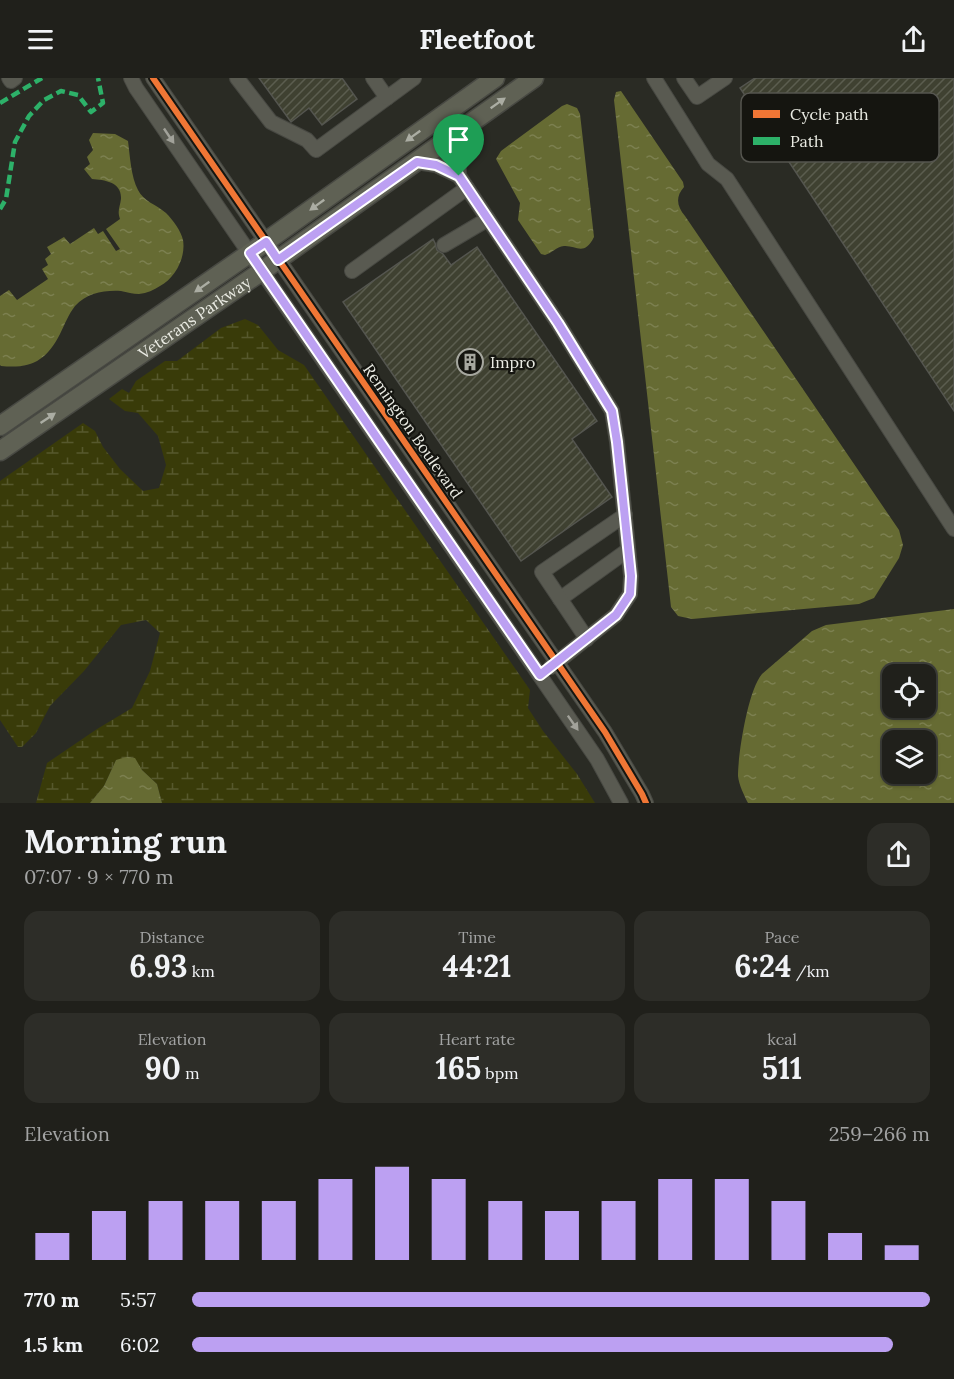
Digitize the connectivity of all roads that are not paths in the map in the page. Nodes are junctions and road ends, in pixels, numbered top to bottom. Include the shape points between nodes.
1 (9, 78) edge
2 (15, 78) edge
3 (131, 78) edge
4 (153, 78) edge
5 (237, 78) edge
6 (372, 78) edge
7 (414, 78) edge
8 (495, 78) edge
9 (654, 78) edge
10 (684, 78) edge
11 (725, 78) edge
12 (527, 80) edge
13 (387, 98) junction
14 (461, 129) junction
15 (417, 162) junction
16 (459, 176) junction
17 (467, 189) junction
18 (488, 219) junction
19 (266, 242) junction
20 (444, 245) dead end
21 (250, 253) junction
22 (278, 260) junction
23 (262, 271) junction
24 (352, 271) dead end
25 (0, 426) edge
26 (0, 451) edge
27 (625, 514) junction
28 (954, 529) edge
29 (628, 550) junction
30 (560, 599) junction
31 (587, 639) junction
32 (557, 663) junction
33 (540, 675) junction
34 (621, 803) edge
35 (646, 803) edge

1 - 2 street
3 -> 21 street, Remington Boulevard
4 - 19 street, Remington Boulevard
5 - 13 street via 271,122 307,140 316,150
6 - 13 street
7 - 13 street
8 -> 19 main road, Veterans Parkway
9 - 28 street via 708,164 727,179
10 - 11 street via 697,97
14 -> 12 main road, Veterans Parkway
14 - 15 main road, Veterans Parkway
14 - 16 street
15 - 16 street via 436,165
15 - 22 main road, Veterans Parkway
16 - 17 street
17 - 18 street
17 - 24 street
18 - 20 street
18 - 27 street via 612,411
19 - 21 main road, Veterans Parkway
19 - 22 street, Remington Boulevard
21 - 23 street, Remington Boulevard
21 -> 25 main road, Veterans Parkway
22 - 23 main road, Veterans Parkway
22 - 32 street, Remington Boulevard
26 -> 23 main road, Veterans Parkway
23 - 33 street, Remington Boulevard
27 - 29 street
27 - 30 street via 542,572
29 - 30 street
29 - 31 street via 630,594 616,615
30 - 31 street
31 - 32 street
32 - 33 street
32 - 35 street, Remington Boulevard via 605,732
33 -> 34 street, Remington Boulevard via 597,759

